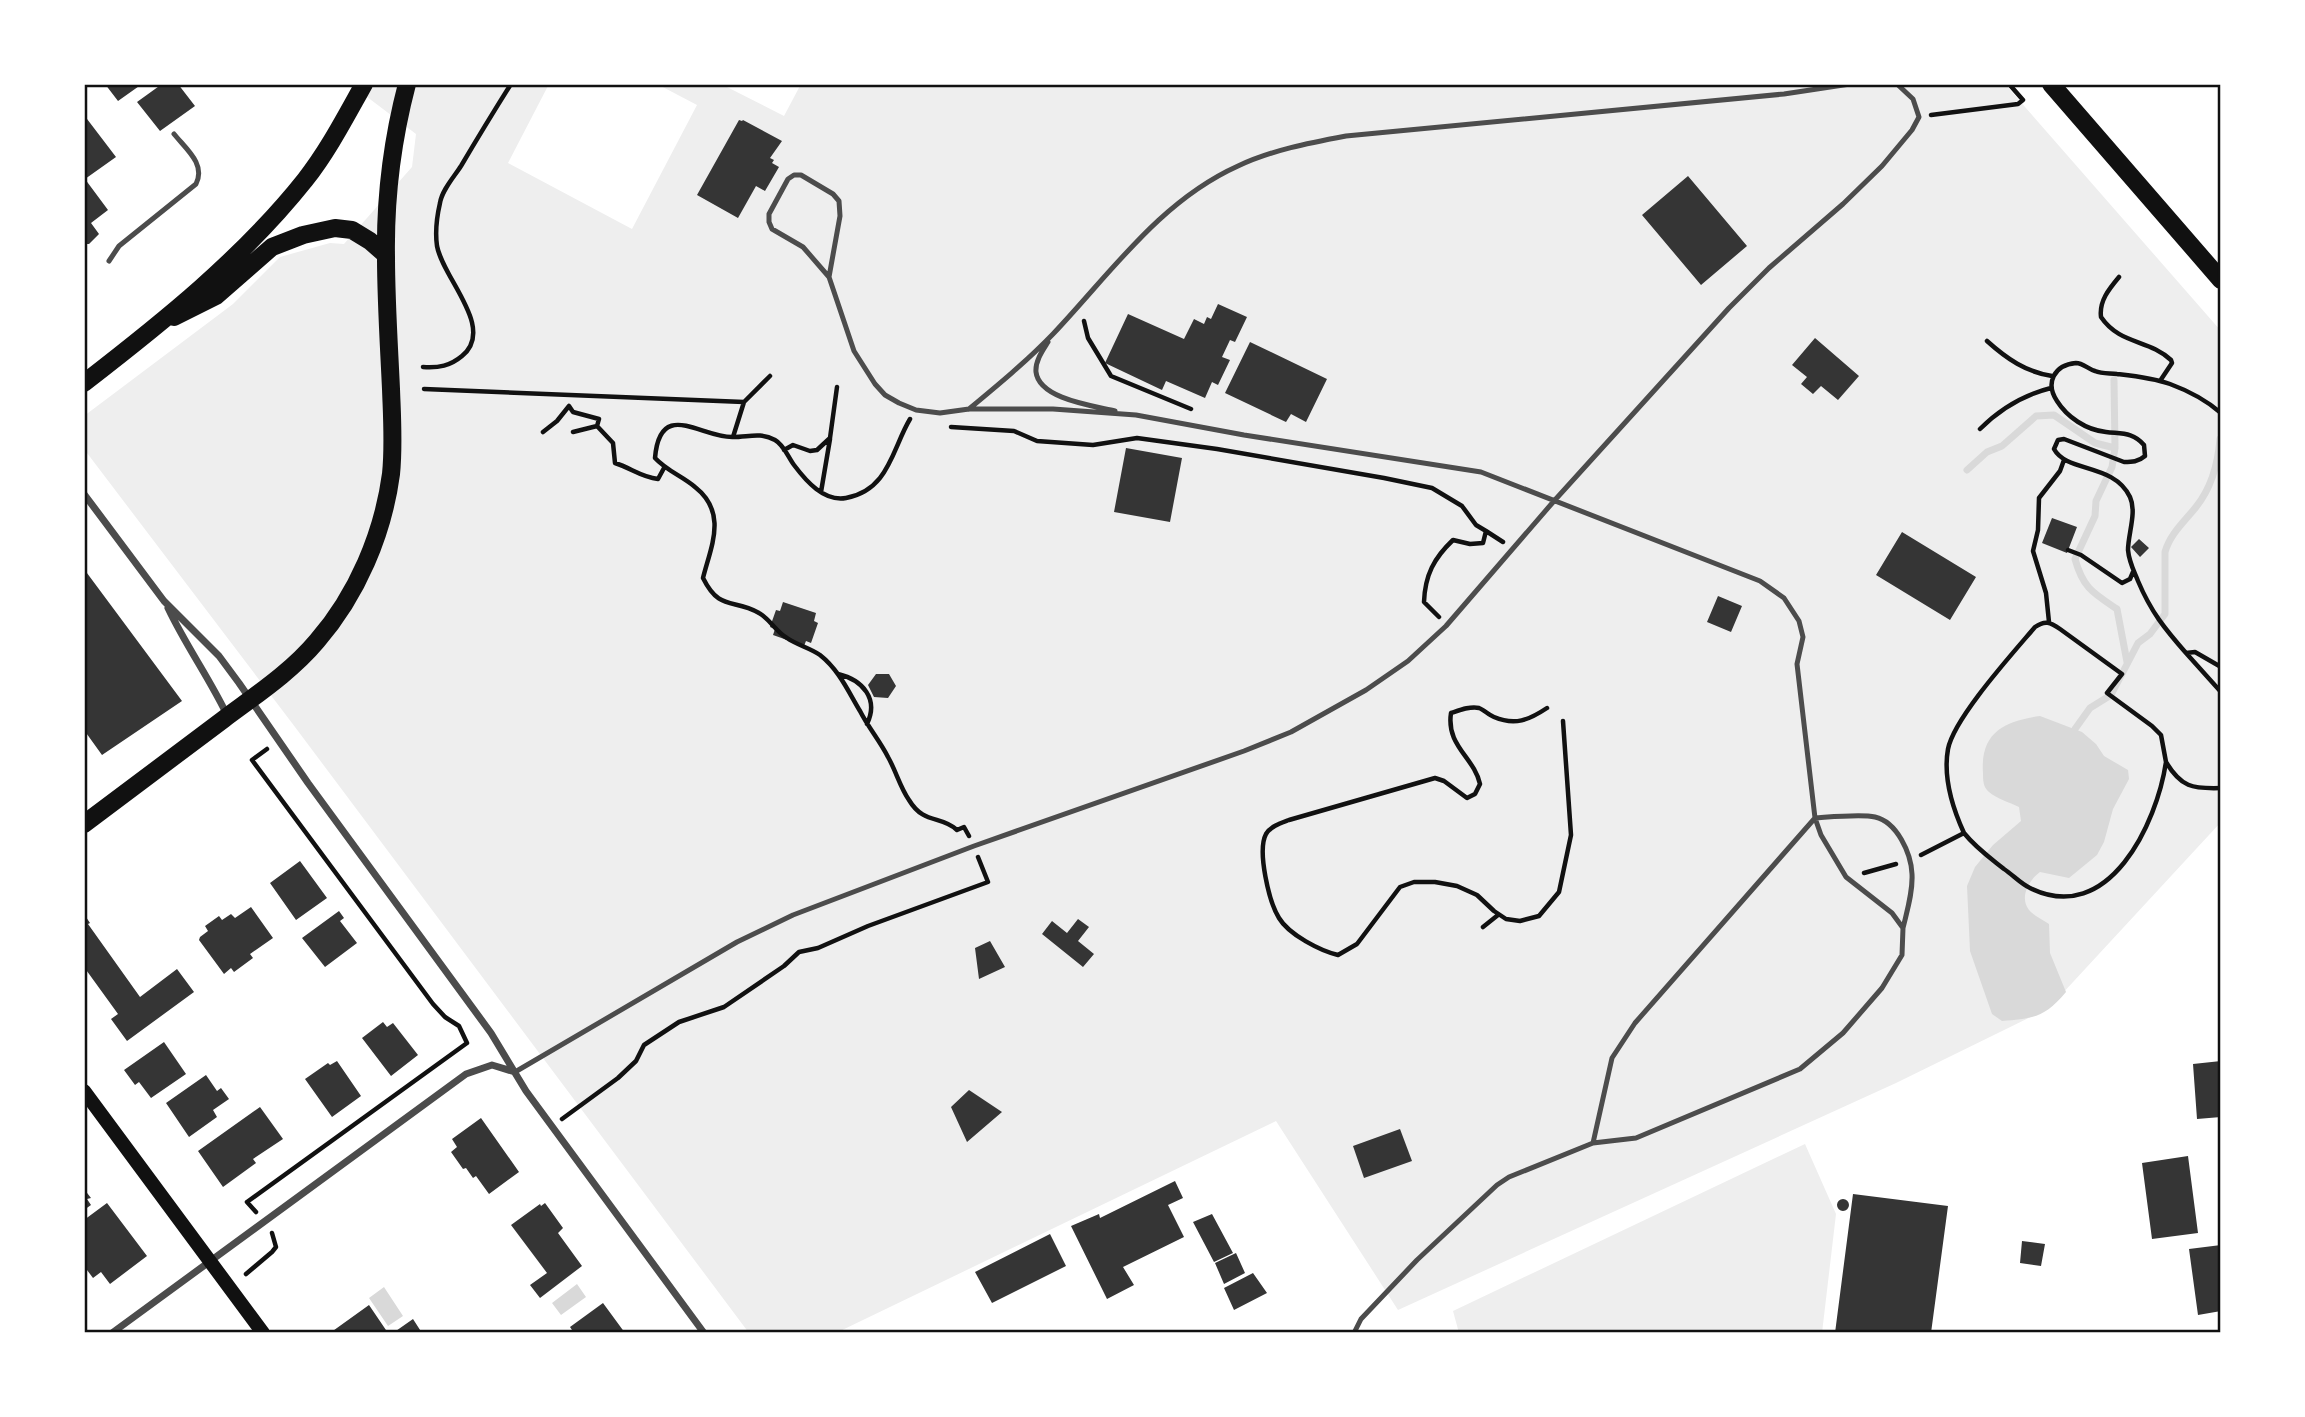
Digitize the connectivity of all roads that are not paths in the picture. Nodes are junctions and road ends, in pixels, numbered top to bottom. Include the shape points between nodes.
1 (365, 84) edge
2 (407, 84) edge
3 (1850, 84) edge
4 (1897, 84) edge
5 (2051, 84) edge
6 (174, 134) dead end
7 (386, 255) junction
8 (109, 261) dead end
9 (829, 276) junction
10 (2221, 280) edge
11 (158, 324) junction
12 (1051, 336) junction
13 (84, 383) edge
14 (969, 409) junction
15 (1136, 415) junction
16 (84, 494) edge
17 (1554, 501) junction
18 (164, 601) junction
19 (251, 699) junction
20 (228, 717) junction
21 (1815, 818) junction
22 (84, 824) edge
23 (1902, 928) junction
24 (515, 1072) junction
25 (84, 1091) edge
26 (1593, 1143) junction
27 (210, 1261) junction
28 (112, 1333) edge
29 (263, 1333) edge
30 (704, 1333) edge
31 (1354, 1333) edge

1 - 11 main road via 328,146 281,208
2 - 7 main road via 390,169
3 - 12 lane via 1346,136 1264,155 1236,166 1176,204
4 - 17 lane via 1916,105 1919,117 1912,130 1843,204 1729,308
5 - 10 main road
6 - 8 lane via 198,163 196,184 118,246
7 - 11 main road via 352,230 327,229 303,235 266,251 206,302
7 - 19 main road via 393,441 386,504 376,537 335,618 298,661
9 - 9 lane via 803,247 772,229 769,222 769,214 794,175 801,175 839,201
9 - 14 lane via 854,351 875,384 890,398 916,410
11 - 13 main road
12 - 14 lane
12 - 15 lane via 1036,369 1043,386 1058,396
14 - 15 lane
15 - 17 lane via 1481,472
16 - 18 street
17 - 21 lane via 1760,580 1784,597 1803,637 1797,664
17 - 24 lane via 1447,625 1408,662 1366,691 1291,732 1244,751 974,846 768,926
18 - 19 street via 219,656
18 - 20 street
19 - 20 main road
19 - 24 street
20 - 22 main road
21 - 23 lane via 1846,877 1892,913
21 - 23 lane via 1876,817 1894,828 1912,873
21 - 26 lane via 1635,1023 1612,1058
23 - 26 lane via 1902,955 1882,988 1843,1033 1800,1069 1636,1138
24 - 27 street via 492,1065 466,1074
24 - 30 street
25 - 27 main road
26 - 31 lane via 1497,1185 1417,1260
27 - 28 street
27 - 29 main road

